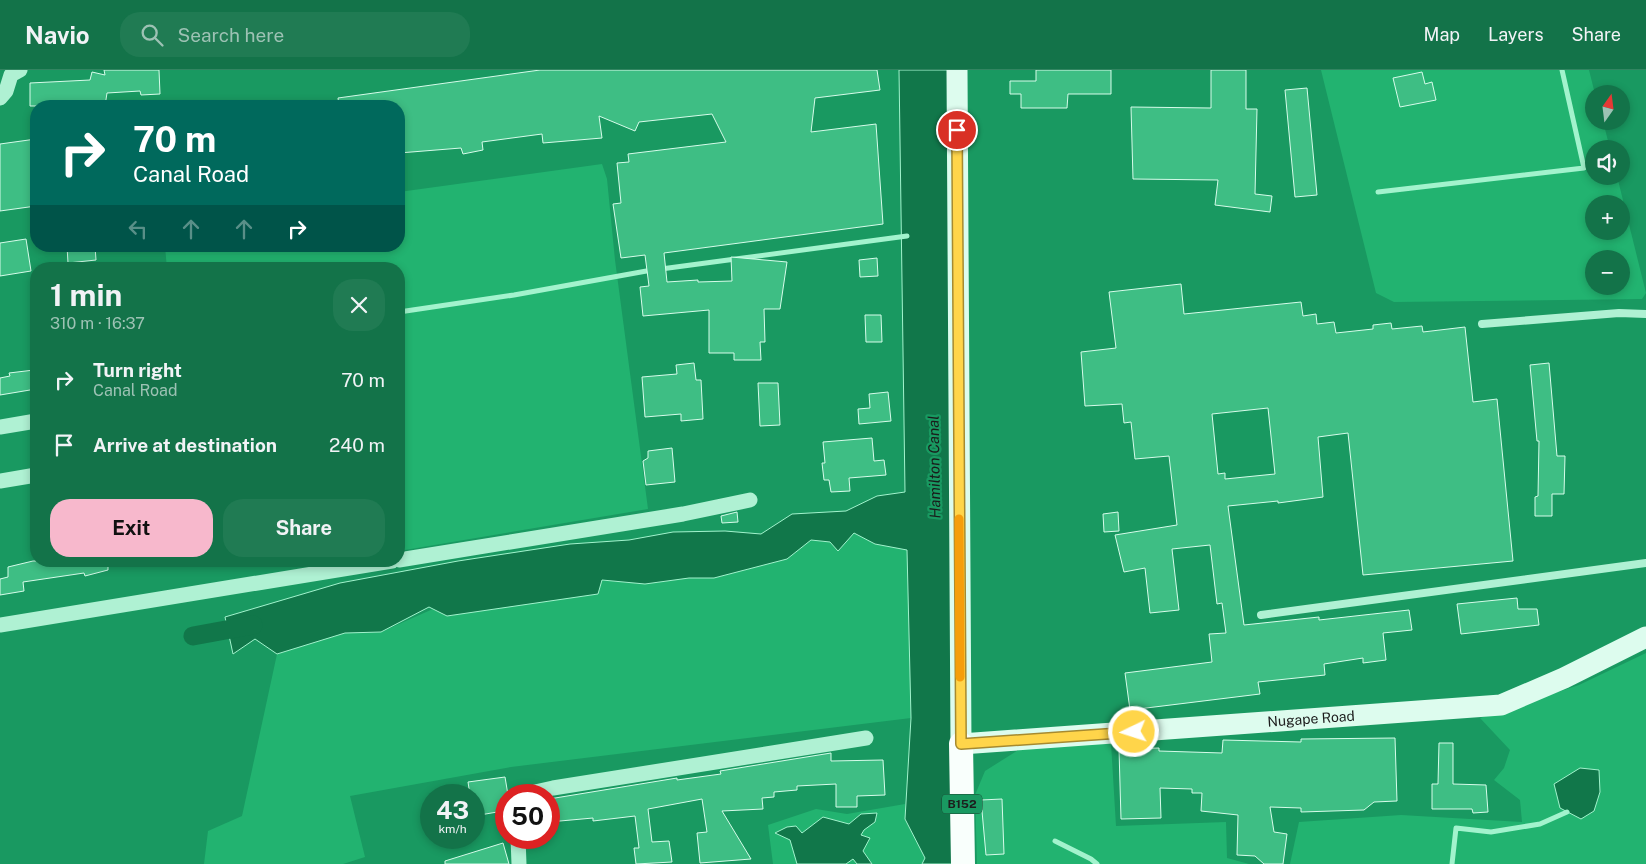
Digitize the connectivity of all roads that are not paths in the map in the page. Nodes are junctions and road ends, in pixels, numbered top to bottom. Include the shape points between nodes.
1 (20, 70) edge
2 (957, 70) edge
3 (0, 98) edge
4 (1646, 314) edge
5 (1482, 324) dead end
6 (30, 422) edge
7 (0, 427) edge
8 (30, 476) edge
9 (0, 481) edge
10 (750, 500) dead end
11 (405, 559) edge
12 (1646, 563) edge
13 (356, 567) edge
14 (1261, 615) dead end
15 (0, 626) edge
16 (1646, 637) edge
17 (866, 738) dead end
18 (961, 744) junction
19 (560, 787) edge
20 (518, 849) edge
21 (519, 864) edge
22 (963, 864) edge

1 - 3 street via 11,74 6,91
2 - 18 main road
4 - 5 lane via 1619,313
6 - 7 street
8 - 9 street
10 - 11 street via 683,514
12 - 14 lane
13 - 15 street
16 - 18 main road, Nugape Road via 1501,705
17 - 19 street
18 - 22 main road, B152
20 - 21 street

